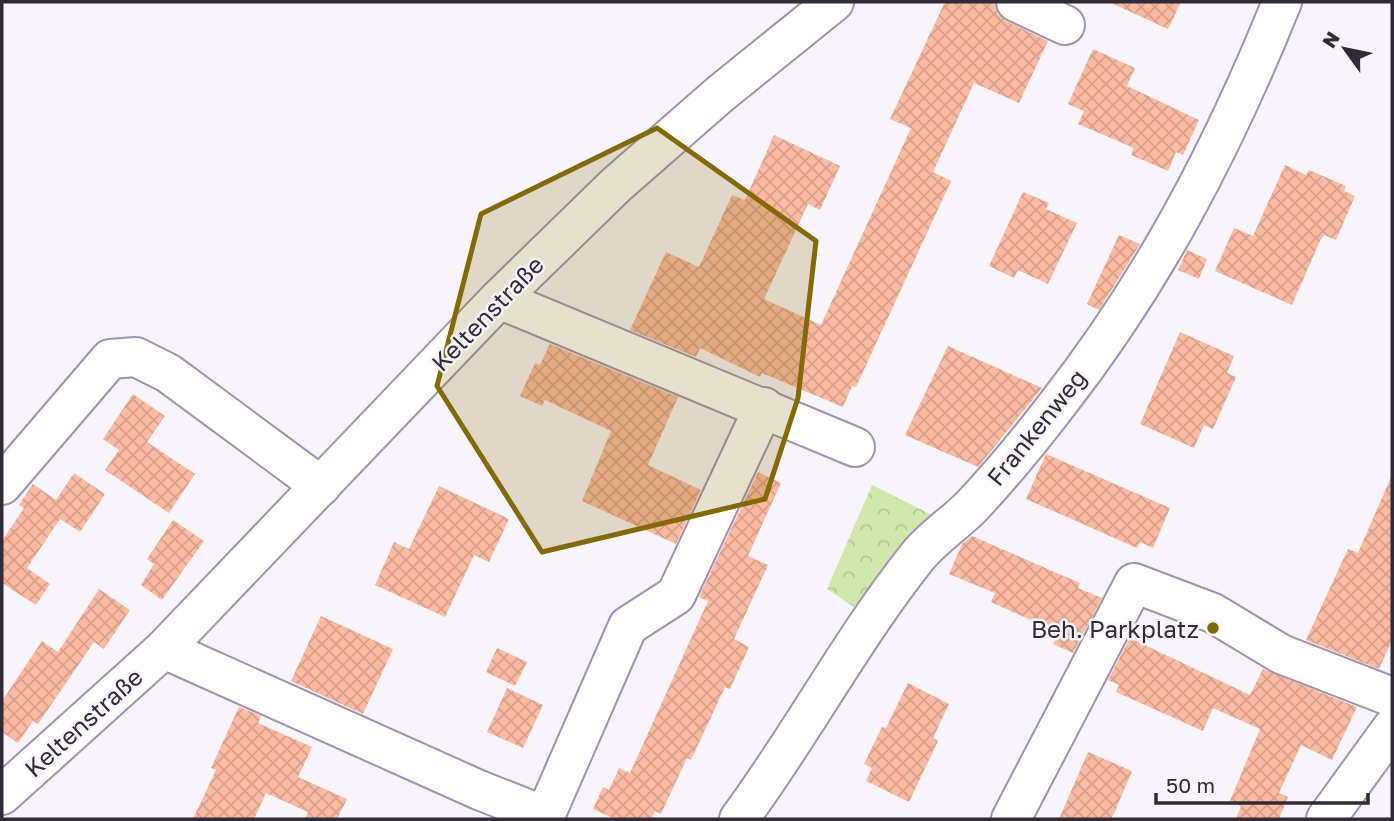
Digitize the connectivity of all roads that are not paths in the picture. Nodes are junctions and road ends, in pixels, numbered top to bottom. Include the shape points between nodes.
1 (834, 2) edge
2 (1016, 2) edge
3 (1283, 2) edge
4 (1065, 25) dead end
5 (499, 299) junction
6 (764, 407) junction
7 (855, 447) dead end
8 (2, 485) edge
9 (321, 486) junction
10 (164, 649) junction
11 (1392, 697) edge
12 (1392, 728) edge
13 (2, 795) edge
14 (739, 819) edge
15 (1011, 819) edge
16 (1326, 819) edge

1 - 5 street, Keltenstraße via 616,185
2 - 4 street
3 - 14 street, Frankenweg via 1237,111 1141,289 1056,406 970,507 919,555 837,668 775,771
5 - 6 street
5 - 9 street, Keltenstraße
6 - 7 street
6 - 10 street, Keltenstraße via 676,595 628,626 545,816
8 - 9 street via 110,359 136,358 168,373
9 - 10 street, Keltenstraße
10 - 13 street, Keltenstraße
11 - 15 street via 1281,654 1213,612 1134,583
12 - 16 street

